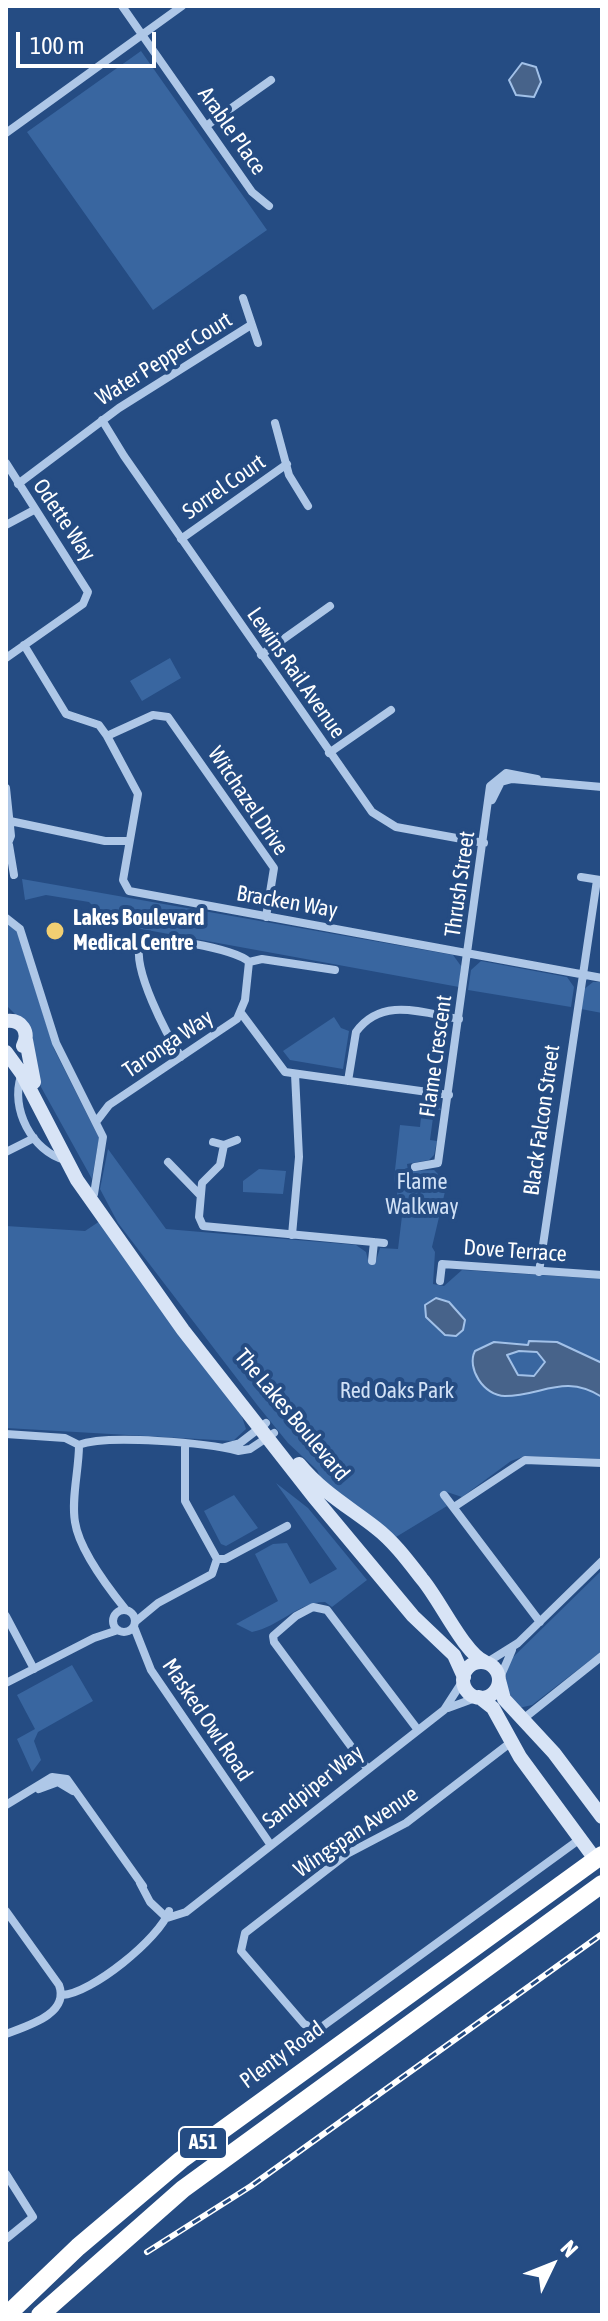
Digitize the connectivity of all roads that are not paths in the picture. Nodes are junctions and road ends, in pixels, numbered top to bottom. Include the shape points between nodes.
1 (122, 6) edge
2 (182, 6) edge
3 (142, 34) junction
4 (271, 80) dead end
5 (206, 126) junction
6 (6, 133) edge
7 (269, 206) dead end
8 (243, 298) dead end
9 (251, 325) junction
10 (258, 343) dead end
11 (99, 422) junction
12 (275, 423) dead end
13 (6, 463) edge
14 (287, 464) junction
15 (16, 480) junction
16 (308, 506) dead end
17 (32, 507) junction
18 (10, 523) edge
19 (181, 539) junction
20 (330, 606) dead end
21 (24, 645) junction
22 (261, 655) junction
23 (6, 658) edge
24 (391, 710) dead end
25 (107, 736) junction
26 (329, 753) junction
27 (602, 787) edge
28 (6, 788) edge
29 (10, 821) junction
30 (33, 828) junction
31 (11, 833) junction
32 (484, 843) junction
33 (8, 846) edge
34 (128, 846) junction
35 (14, 875) dead end
36 (581, 877) dead end
37 (599, 880) edge
38 (266, 917) junction
39 (6, 918) edge
40 (469, 954) junction
41 (249, 962) junction
42 (335, 970) dead end
43 (582, 974) junction
44 (602, 978) edge
45 (239, 1016) junction
46 (9, 1019) edge
47 (459, 1019) junction
48 (26, 1040) junction
49 (6, 1052) edge
50 (181, 1057) junction
51 (22, 1074) junction
52 (295, 1074) junction
53 (348, 1081) junction
54 (449, 1095) junction
55 (109, 1105) junction
56 (88, 1109) junction
57 (96, 1122) junction
58 (34, 1138) junction
59 (237, 1140) dead end
60 (213, 1142) dead end
61 (224, 1145) junction
62 (6, 1152) edge
63 (66, 1160) junction
64 (168, 1162) dead end
65 (438, 1163) junction
66 (415, 1167) dead end
67 (443, 1173) dead end
68 (94, 1194) junction
69 (200, 1195) junction
70 (116, 1232) junction
71 (292, 1235) junction
72 (372, 1261) dead end
73 (539, 1272) junction
74 (602, 1275) edge
75 (440, 1281) dead end
76 (266, 1431) junction
77 (6, 1434) edge
78 (79, 1445) junction
79 (185, 1445) junction
80 (602, 1463) edge
81 (444, 1495) dead end
82 (454, 1507) junction
83 (365, 1520) junction
84 (287, 1526) dead end
85 (357, 1546) junction
86 (602, 1550) edge
87 (217, 1559) junction
88 (602, 1561) edge
89 (580, 1583) junction
90 (107, 1588) junction
91 (158, 1603) junction
92 (128, 1611) junction
93 (6, 1616) edge
94 (540, 1622) junction
95 (117, 1625) junction
96 (135, 1625) junction
97 (518, 1643) junction
98 (143, 1654) junction
99 (602, 1656) edge
100 (485, 1662) junction
101 (34, 1669) junction
102 (464, 1678) junction
103 (499, 1680) junction
104 (6, 1683) edge
105 (478, 1697) junction
106 (444, 1710) junction
107 (523, 1719) junction
108 (418, 1730) junction
109 (510, 1743) junction
110 (367, 1768) junction
111 (6, 1805) edge
112 (602, 1817) edge
113 (580, 1839) junction
114 (270, 1844) junction
115 (600, 1861) edge
116 (602, 1884) edge
117 (6, 1911) edge
118 (168, 1914) junction
119 (62, 1995) junction
120 (313, 2028) joint
121 (6, 2034) edge
122 (6, 2174) edge
123 (6, 2239) edge
124 (11, 2307) edge
125 (40, 2315) edge

1 - 3 street, Arable Place
2 - 3 street
3 - 5 street, Arable Place
3 - 6 street
4 - 5 street
5 - 7 street, Arable Place via 252,192
8 - 9 street, Water Pepper Court
9 - 10 street, Water Pepper Court
9 - 11 street, Water Pepper Court
11 - 15 street, Water Pepper Court
11 - 19 street, Lewins Rail Avenue
12 - 14 street, Sorrel Court
13 - 15 street, Odette Way
14 - 16 street, Sorrel Court
14 - 19 street, Sorrel Court
15 - 17 street, Odette Way
17 - 18 street
17 - 21 street, Odette Way via 84,582 88,597
19 - 22 street, Lewins Rail Avenue
20 - 22 street
21 - 23 street
21 - 25 street via 66,714 99,725
22 - 26 street, Lewins Rail Avenue
24 - 26 street
25 - 34 street, Bracken Way via 138,790
25 - 38 street, Witchazel Drive via 164,715 274,868
26 - 32 street, Lewins Rail Avenue via 385,822
27 - 32 street, Thrush Street via 512,773 497,777 488,794
28 - 29 street
29 - 30 street
29 - 31 street
30 - 31 street
30 - 34 street
31 - 33 street
32 - 40 street, Thrush Street
33 - 35 street
34 - 38 street, Bracken Way via 123,880 129,891
36 - 37 street
37 - 43 street, Black Falcon Street
38 - 40 street, Bracken Way
39 - 56 street via 20,929 47,1018
40 - 43 street, Bracken Way
40 - 47 street, Flame Crescent
41 - 42 street via 262,959
41 - 45 street, Taronga Way
41 - 50 street via 235,953 157,938 140,944 145,978
43 - 44 street, Bracken Way
43 - 73 street, Black Falcon Street
45 - 50 street, Taronga Way
45 - 52 street via 279,1066
46 - 48 street, The Lakes Boulevard via 23,1027
47 - 53 street via 392,1008 379,1012 356,1032
47 - 54 street, Flame Crescent
48 - 49 street via 20,1049
48 - 68 street, The Lakes Boulevard via 36,1089
49 - 51 street, The Lakes Boulevard
50 - 55 street, Taronga Way
51 - 58 street via 18,1104
51 - 63 street, The Lakes Boulevard
52 - 53 street
52 - 71 street via 299,1157
53 - 54 street
54 - 65 street, Flame Crescent
55 - 56 street, Taronga Way
55 - 57 street, Taronga Way
56 - 57 street
57 - 68 street via 104,1141
58 - 62 street
58 - 63 street, The Lakes Boulevard via 45,1153
59 - 61 street
60 - 61 street
61 - 69 street via 222,1161 203,1181
63 - 70 street, The Lakes Boulevard
64 - 69 street
65 - 66 street
65 - 67 street
68 - 70 street, The Lakes Boulevard
69 - 71 street via 200,1222 205,1227
70 - 76 street, The Lakes Boulevard
71 - 72 street via 379,1242
73 - 74 street, Dove Terrace
73 - 75 street, Dove Terrace via 442,1264
76 - 79 street via 244,1451
76 - 83 street, The Lakes Boulevard via 318,1486
76 - 85 street, The Lakes Boulevard
77 - 78 street via 65,1438
78 - 79 street via 93,1439
78 - 90 street via 74,1520
79 - 87 street via 185,1501
80 - 82 street via 520,1462
81 - 82 street
82 - 94 street
83 - 85 street via 353,1528
83 - 100 street, The Lakes Boulevard via 399,1550 441,1602 467,1649
84 - 87 street
85 - 102 street, The Lakes Boulevard via 413,1616 454,1655
86 - 89 street
87 - 91 street via 212,1574
88 - 89 street
89 - 94 street
90 - 92 street
90 - 95 street
91 - 92 street
91 - 96 street
92 - 95 street
92 - 96 street
93 - 101 street
94 - 97 street
95 - 96 street
95 - 98 street
95 - 101 street
96 - 98 street
97 - 100 street
97 - 103 street
98 - 114 street, Masked Owl Road
99 - 107 street
100 - 102 street via 469,1667
100 - 103 street
101 - 104 street
102 - 105 street via 469,1692
102 - 106 street, Sandpiper Way
103 - 105 street via 490,1695
103 - 107 street via 504,1699
105 - 106 street, Sandpiper Way
105 - 109 street via 493,1708
106 - 108 street, Sandpiper Way
107 - 109 street
107 - 112 street
108 - 110 street, Sandpiper Way
108 - 110 street via 327,1610 313,1607 296,1616 273,1636 274,1642
109 - 113 street
109 - 120 street, Wingspan Avenue via 406,1823 347,1854 245,1933 241,1951
110 - 114 street, Sandpiper Way
111 - 118 street via 59,1779 85,1803 150,1902
113 - 115 street
113 - 120 street, Plenty Road via 323,2026
114 - 118 street, Sandpiper Way via 186,1912
115 - 124 highway, Plenty Road / A51 via 181,2160
116 - 125 highway, A51 via 195,2179
117 - 119 street
118 - 119 street, Sandpiper Way via 155,1935 86,1989
119 - 121 street, Sandpiper Way via 51,2012
122 - 123 street via 33,2217

